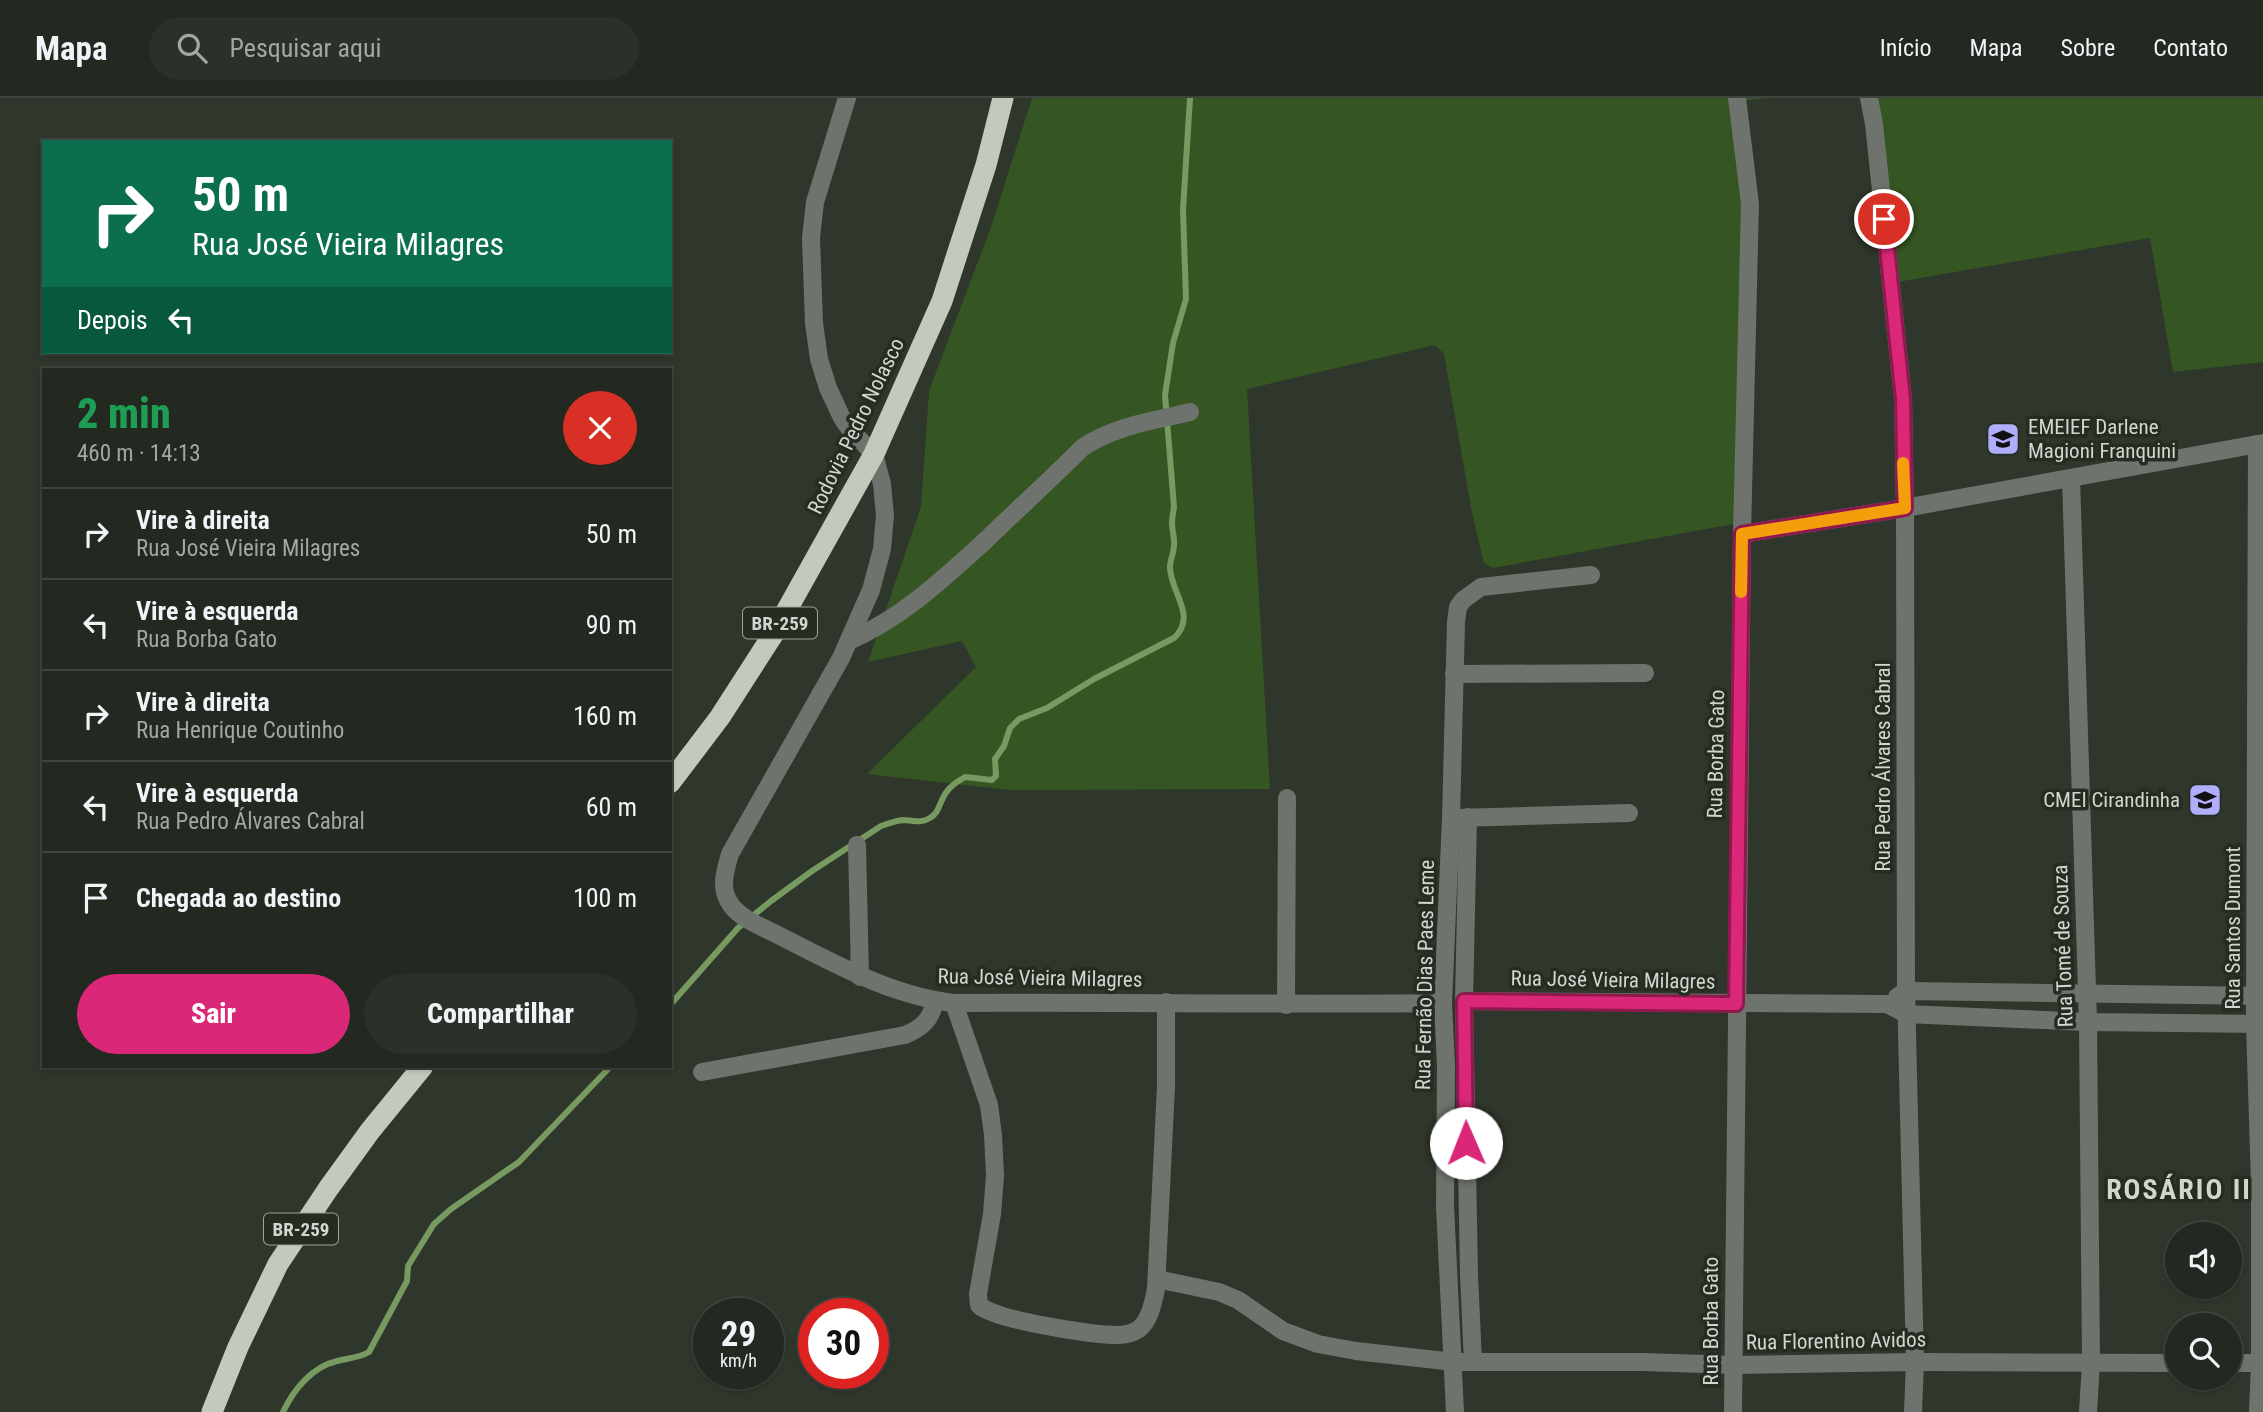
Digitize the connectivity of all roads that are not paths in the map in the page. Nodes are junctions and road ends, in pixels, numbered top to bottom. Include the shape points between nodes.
1 (847, 98) edge
2 (1003, 98) edge
3 (1737, 98) edge
4 (1869, 98) edge
5 (1190, 412) dead end
6 (2260, 444) edge
7 (874, 454) junction
8 (2071, 478) junction
9 (1905, 508) junction
10 (1742, 534) junction
11 (1591, 575) dead end
12 (849, 641) junction
13 (1645, 673) dead end
14 (1454, 674) junction
15 (672, 780) edge
16 (1287, 798) dead end
17 (1629, 813) dead end
18 (1460, 818) junction
19 (857, 845) dead end
20 (860, 977) junction
21 (1906, 991) junction
22 (2087, 994) junction
23 (2260, 996) edge
24 (935, 1001) junction
25 (1464, 1001) junction
26 (1166, 1002) junction
27 (954, 1003) junction
28 (1443, 1003) junction
29 (1736, 1004) junction
30 (1887, 1004) junction
31 (1286, 1005) junction
32 (1906, 1014) junction
33 (2088, 1022) junction
34 (2259, 1024) edge
35 (421, 1068) edge
36 (702, 1072) dead end
37 (1157, 1279) junction
38 (1454, 1362) junction
39 (1473, 1362) junction
40 (1915, 1362) junction
41 (2091, 1363) junction
42 (2165, 1363) edge
43 (2242, 1363) edge
44 (2262, 1363) edge
45 (1734, 1365) junction
46 (212, 1412) edge
47 (1455, 1412) edge
48 (1733, 1412) edge
49 (1913, 1412) edge
50 (2088, 1412) edge
51 (2258, 1412) edge

1 - 7 street via 815,202 811,238 814,323 828,388 851,431
2 - 7 highway, Rodovia Pedro Nolasco / BR-259 via 942,301
3 - 10 street, Rua Borba Gato via 1750,204
4 - 9 street, Rua Pedro Álvares Cabral via 1903,399
5 - 12 street via 1095,438 943,579 877,629
6 - 8 street
6 - 23 street, Rua Santos Dumont
7 - 12 street, Rua José Vieira Milagres via 885,515 882,549
7 - 15 highway, Rodovia Pedro Nolasco / BR-259 via 774,634 720,718
8 - 9 street
8 - 22 street, Rua Tomé de Souza
9 - 10 street
9 - 21 street, Rua Pedro Álvares Cabral
10 - 29 street, Rua Borba Gato
11 - 14 street, Rua Fernão Dias Paes Leme via 1481,587 1470,593 1458,607
12 - 20 street, Rua José Vieira Milagres via 730,854 723,885 731,905 752,921
13 - 14 street
14 - 18 street, Rua Fernão Dias Paes Leme
16 - 31 street
17 - 18 street
18 - 25 street
18 - 28 street, Rua Fernão Dias Paes Leme
19 - 20 street
20 - 24 street, Rua José Vieira Milagres
21 - 22 street
21 - 30 street
21 - 32 street, Rua Pedro Álvares Cabral
22 - 23 street
22 - 33 street, Rua Tomé de Souza
23 - 34 street, Rua Santos Dumont
24 - 27 street, Rua José Vieira Milagres
24 - 36 street via 929,1020 905,1035
25 - 29 street, Rua José Vieira Milagres
25 - 39 street
26 - 27 street, Rua José Vieira Milagres
26 - 31 street, Rua José Vieira Milagres
26 - 37 street
27 - 37 street via 989,1105 993,1135 995,1176 977,1301 981,1308 1051,1326 1119,1335 1143,1324
28 - 31 street, Rua José Vieira Milagres
28 - 38 street, Rua Fernão Dias Paes Leme via 1445,1206
29 - 30 street, Rua José Vieira Milagres
29 - 45 street, Rua Borba Gato
30 - 32 street, Rua José Vieira Milagres
32 - 33 street, Rua José Vieira Milagres
32 - 40 street, Rua Pedro Álvares Cabral
33 - 34 street, Rua José Vieira Milagres
33 - 41 street, Rua Tomé de Souza
34 - 44 street, Rua Santos Dumont
35 - 46 highway, BR-259 via 335,1179 278,1264
37 - 38 street, Rua Florentino Avidos via 1219,1292 1283,1331 1318,1343
38 - 39 street, Rua Florentino Avidos
38 - 47 street, Rua Fernão Dias Paes Leme
39 - 45 street, Rua Florentino Avidos
40 - 41 street, Rua Florentino Avidos
40 - 45 street, Rua Florentino Avidos
40 - 49 street, Rua Pedro Álvares Cabral
41 - 42 street, Rua Florentino Avidos
41 - 50 street, Rua Tomé de Souza
43 - 44 street
44 - 51 street, Rua Santos Dumont
45 - 48 street, Rua Borba Gato

